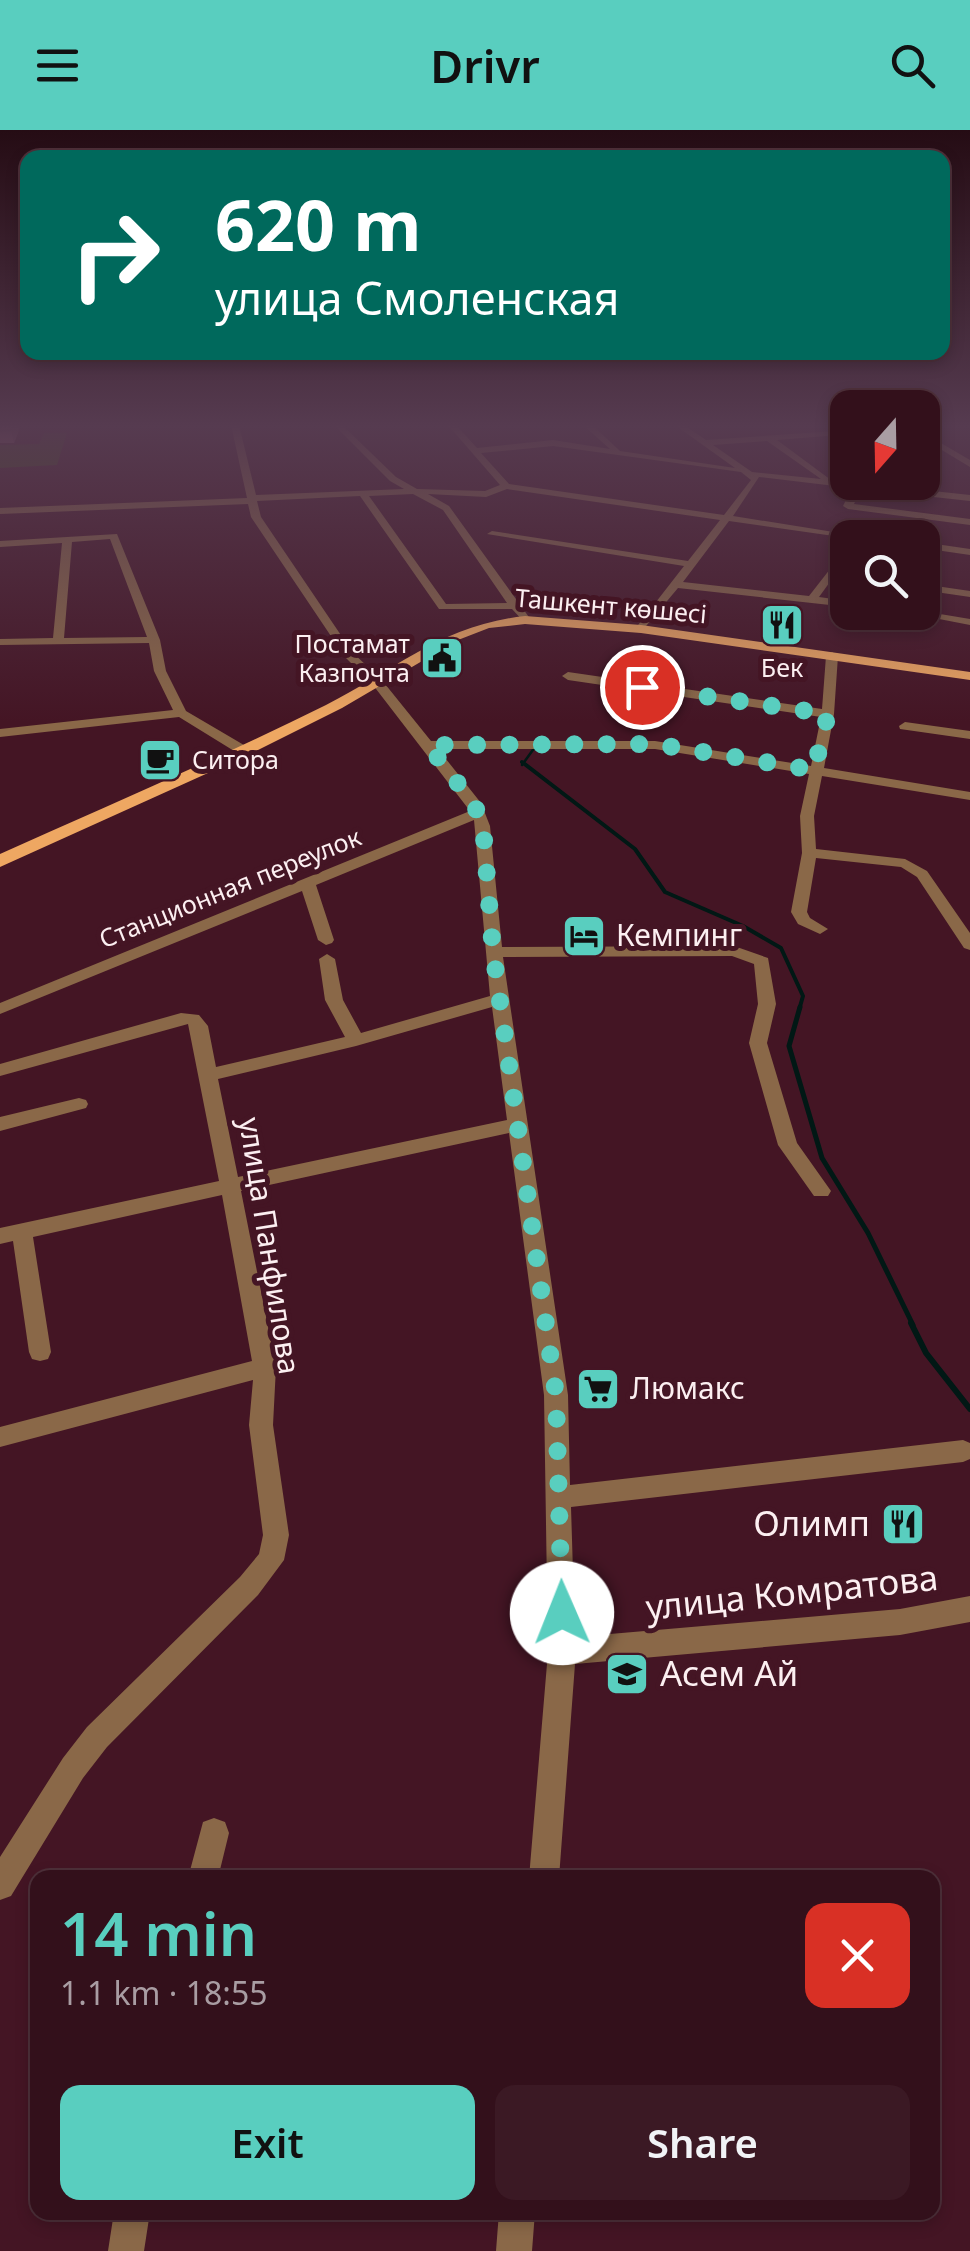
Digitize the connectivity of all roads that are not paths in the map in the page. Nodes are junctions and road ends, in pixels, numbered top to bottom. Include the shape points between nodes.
1 (261, 524) edge
2 (384, 524) edge
3 (457, 524) edge
4 (721, 524) edge
5 (768, 524) edge
6 (19, 532) dead end
7 (830, 533) edge
8 (492, 534) dead end
9 (67, 539) junction
10 (5, 544) edge
11 (940, 548) edge
12 (970, 552) edge
13 (689, 564) junction
14 (830, 577) edge
15 (674, 584) junction
16 (940, 590) edge
17 (970, 594) edge
18 (813, 598) junction
19 (830, 601) edge
20 (512, 606) junction
21 (940, 617) edge
22 (525, 620) junction
23 (970, 622) edge
24 (641, 630) junction
25 (154, 640) junction
26 (58, 641) junction
27 (0, 642) edge
28 (832, 656) junction
29 (970, 675) edge
30 (568, 676) dead end
31 (377, 682) junction
32 (181, 713) junction
33 (828, 714) junction
34 (905, 726) dead end
35 (0, 732) edge
36 (970, 735) edge
37 (428, 745) junction
38 (244, 751) junction
39 (814, 770) junction
40 (964, 795) edge
41 (970, 809) edge
42 (478, 813) junction
43 (809, 853) junction
44 (0, 860) edge
45 (308, 884) junction
46 (820, 930) dead end
47 (970, 944) edge
48 (493, 952) junction
49 (499, 999) junction
50 (0, 1009) edge
51 (356, 1040) junction
52 (0, 1070) edge
53 (210, 1075) junction
54 (79, 1104) dead end
55 (0, 1124) edge
56 (518, 1124) junction
57 (231, 1188) junction
58 (821, 1191) dead end
59 (11, 1234) edge
60 (40, 1352) dead end
61 (265, 1367) junction
62 (0, 1438) edge
63 (964, 1451) dead end
64 (560, 1497) junction
65 (970, 1609) edge
66 (562, 1652) junction
67 (214, 1833) dead end
68 (205, 1870) edge
69 (545, 1870) edge
70 (0, 1885) edge
71 (131, 2220) edge
72 (516, 2220) edge
73 (126, 2251) edge
74 (514, 2251) edge

1 - 31 street via 349,655
2 - 20 street via 442,607
3 - 20 street
4 - 13 street
5 - 7 street
6 - 10 street
8 - 13 street
9 - 10 street
9 - 25 street via 114,536
9 - 26 street
11 - 12 street
13 - 15 street
14 - 18 street
15 - 18 street
15 - 24 street
16 - 17 street
18 - 19 street
20 - 22 street
21 - 23 street
22 - 24 main road, Ташкент көшесі
22 - 31 main road, Ташкент көшесі via 452,637
24 - 28 main road, Ташкент көшесі
25 - 26 street
25 - 32 street via 160,671
26 - 27 street
28 - 29 main road, Ташкент көшесі
28 - 33 street
30 - 33 street
31 - 37 street
31 - 38 main road, Ташкент көшесі
32 - 35 street
32 - 38 street
33 - 39 street
34 - 36 street
37 - 39 street via 655,744
37 - 42 street
38 - 44 main road, Ташкент көшесі
39 - 40 street
39 - 43 street
40 - 41 street
42 - 45 street, Станционная переулок
42 - 48 street
43 - 46 street via 799,912
43 - 47 street via 905,862 922,874
45 - 50 street, Станционная переулок
45 - 51 street via 334,1000
48 - 49 street
48 - 58 street via 734,950 762,961 767,1004 758,1043 788,1144
49 - 51 street
49 - 56 street
51 - 53 street
52 - 53 street, улица Панфилова via 180,1018 199,1026
53 - 57 street, улица Панфилова
54 - 55 street
56 - 57 street
56 - 64 street via 556,1395
57 - 59 street
57 - 61 street, улица Панфилова
59 - 60 street
61 - 62 street
61 - 70 street, улица Панфилова via 261,1425 276,1535 271,1560 97,1737
63 - 64 street
64 - 66 street
65 - 66 street, улица Комратова via 900,1622
66 - 69 street
67 - 68 street
71 - 73 street
72 - 74 street

